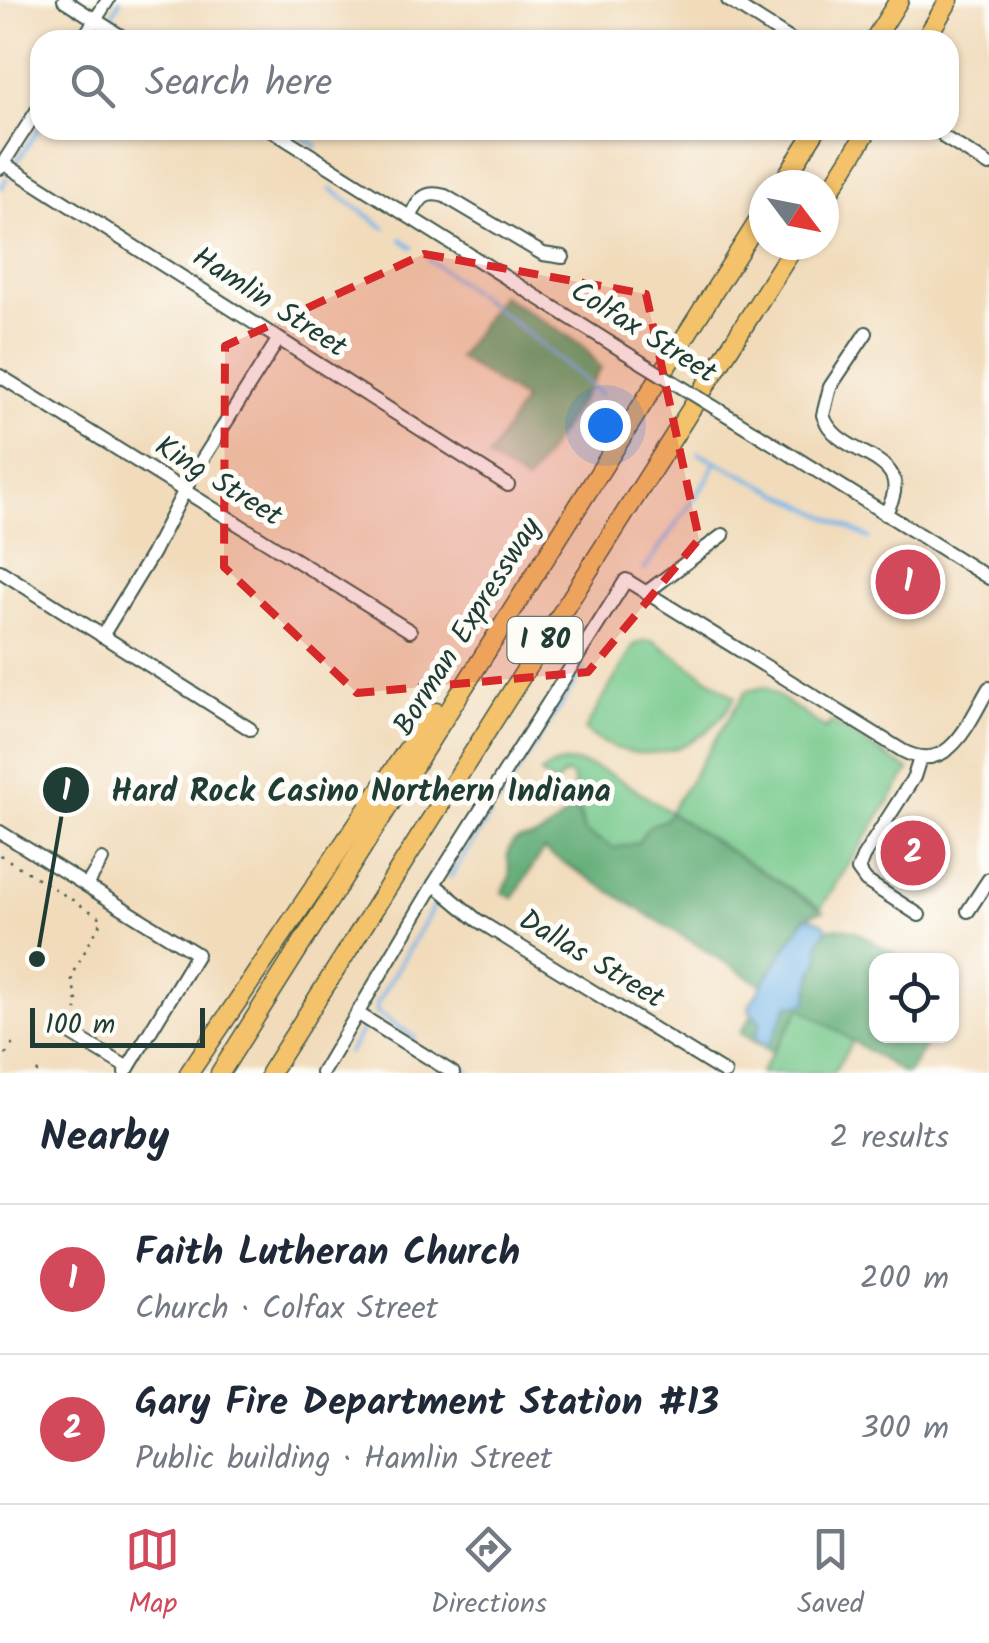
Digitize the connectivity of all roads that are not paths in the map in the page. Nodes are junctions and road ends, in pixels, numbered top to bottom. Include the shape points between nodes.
1 (64, 0) edge
2 (108, 0) edge
3 (728, 0) edge
4 (898, 0) edge
5 (950, 0) edge
6 (95, 20) junction
7 (88, 30) edge
8 (111, 30) edge
9 (775, 30) edge
10 (880, 30) edge
11 (930, 30) edge
12 (30, 122) edge
13 (287, 140) edge
14 (810, 140) edge
15 (862, 140) edge
16 (948, 140) edge
17 (989, 165) edge
18 (2, 166) edge
19 (791, 170) edge
20 (839, 176) edge
21 (410, 216) junction
22 (749, 236) edge
23 (563, 256) dead end
24 (786, 260) edge
25 (866, 333) dead end
26 (278, 340) junction
27 (0, 376) edge
28 (508, 485) dead end
29 (184, 491) junction
30 (885, 514) junction
31 (722, 536) dead end
32 (0, 571) edge
33 (989, 578) edge
34 (647, 592) junction
35 (410, 631) dead end
36 (102, 636) junction
37 (482, 658) junction
38 (989, 688) edge
39 (250, 728) dead end
40 (927, 758) junction
41 (0, 832) edge
42 (102, 860) dead end
43 (989, 879) edge
44 (434, 884) junction
45 (87, 886) junction
46 (968, 911) dead end
47 (919, 915) dead end
48 (357, 1014) junction
49 (72, 1034) dead end
50 (294, 1035) junction
51 (127, 1071) edge
52 (189, 1073) edge
53 (220, 1073) edge
54 (270, 1073) edge
55 (280, 1073) edge
56 (322, 1073) edge
57 (453, 1073) edge
58 (725, 1073) edge

1 - 6 street
2 - 6 street
3 - 9 street
4 - 10 highway
5 - 11 highway
6 - 7 street
6 - 8 street
12 - 18 street
13 - 21 street, Colfax Street
14 - 19 highway
15 - 20 highway
16 - 17 street
18 - 26 street, Hamlin Street
21 - 23 street via 422,196 446,196 543,254
21 - 30 street, Colfax Street, bridge
22 - 37 highway, Borman Expressway / I 80
24 - 50 highway, I 80
25 - 30 street via 830,387 823,415 832,432 894,478 896,493
26 - 28 street, Hamlin Street
26 - 29 street
27 - 29 street, King Street
29 - 35 street, King Street
29 - 36 street
30 - 33 street, Colfax Street
31 - 34 street
32 - 36 street
34 - 40 street
34 - 44 street via 626,580
36 - 39 street
37 - 52 highway via 415,738
37 - 53 highway, Borman Expressway / I 80
38 - 40 street via 956,741
40 - 47 street via 858,870
41 - 45 street
42 - 45 street
43 - 46 street
44 - 48 street
44 - 58 street, Dallas Street via 477,920
45 - 51 street via 198,954
48 - 56 street
48 - 57 street
49 - 51 street
50 - 54 highway, I 80
50 - 55 highway

